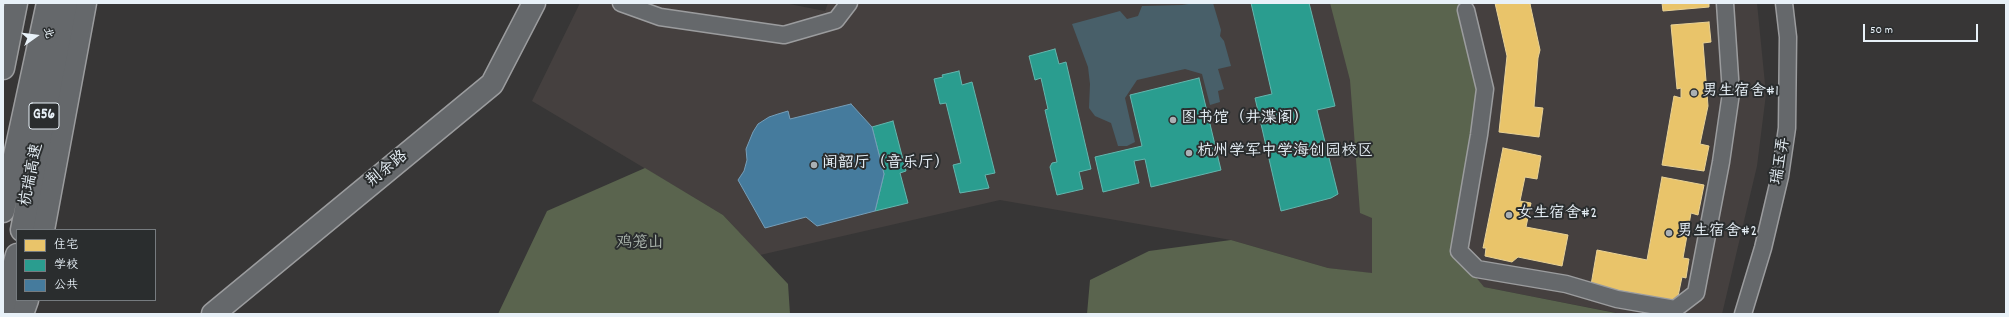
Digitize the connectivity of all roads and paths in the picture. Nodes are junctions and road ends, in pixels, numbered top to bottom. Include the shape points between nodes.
1 (16, 3) edge
2 (48, 3) edge
3 (66, 3) edge
4 (86, 3) edge
5 (534, 3) edge
6 (622, 3) edge
7 (848, 3) edge
8 (1725, 3) edge
9 (1784, 3) edge
10 (1466, 10) dead end
11 (3, 68) edge
12 (3, 211) edge
13 (22, 229) edge
14 (44, 229) edge
15 (16, 259) edge
16 (27, 301) edge
17 (3, 308) edge
18 (22, 314) edge
19 (213, 314) edge
20 (1743, 314) edge

1 - 11 main road
2 - 12 main road, 杭瑞高速 / G56
3 - 13 main road, 杭瑞高速 / G56
4 - 14 main road
5 - 19 main road, 荆余路 via 492,84
6 - 7 street via 660,17 784,35 836,20
8 - 10 street via 1731,93 1721,162 1696,293 1675,309 1617,299 1566,284 1477,269 1459,250 1485,89
9 - 20 street, 瑞玉弄 via 1788,37 1787,128 1780,176 1763,248
15 - 17 main road
16 - 18 main road

